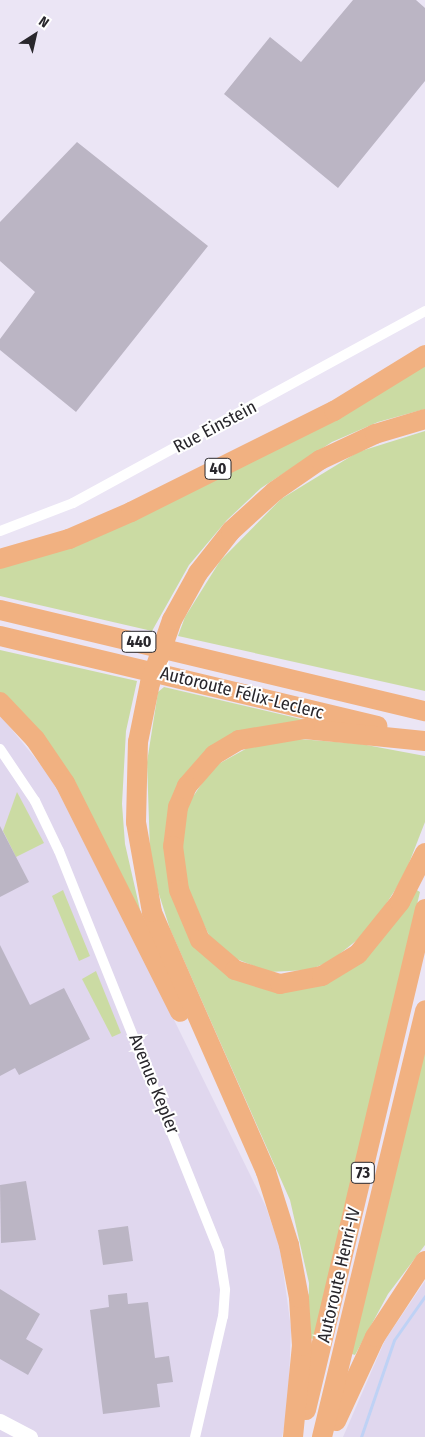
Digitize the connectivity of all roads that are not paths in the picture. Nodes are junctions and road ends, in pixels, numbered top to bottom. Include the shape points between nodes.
1 (425, 311) edge
2 (425, 355) edge
3 (425, 419) edge
4 (0, 531) edge
5 (0, 559) edge
6 (0, 610) edge
7 (0, 636) edge
8 (278, 674) junction
9 (425, 701) edge
10 (0, 702) edge
11 (425, 712) edge
12 (425, 739) edge
13 (0, 749) edge
14 (425, 853) edge
15 (425, 909) edge
16 (425, 1010) edge
17 (266, 1172) junction
18 (425, 1261) edge
19 (0, 1421) edge
20 (30, 1437) edge
21 (196, 1437) edge
22 (293, 1437) edge
23 (300, 1437) edge
24 (322, 1437) edge
25 (330, 1437) edge

1 - 4 street, Rue Einstein via 73,503
2 - 5 highway, 40 via 334,411 131,512 69,539
3 - 17 highway via 337,450 275,491 219,545 172,620 145,701 134,802 146,890 168,954
6 - 8 highway, Autoroute Félix-Leclerc / 440
7 - 12 highway, Autoroute Félix-Leclerc
8 - 9 highway
8 - 11 highway, Autoroute Félix-Leclerc / 440
10 - 17 highway via 35,739 65,784 232,1114
12 - 14 highway via 305,729 239,740 214,754 186,786 178,807 173,846 179,890 200,940 235,970 280,984 322,976 358,954 397,908
13 - 21 street, Avenue Kepler via 36,801 52,835 219,1251 225,1290 223,1316
15 - 23 highway, Autoroute Henri-IV / 73
16 - 24 highway, Autoroute Henri-IV / 73
17 - 22 highway via 289,1245 299,1298 302,1346
18 - 25 highway via 375,1337
19 - 20 street

